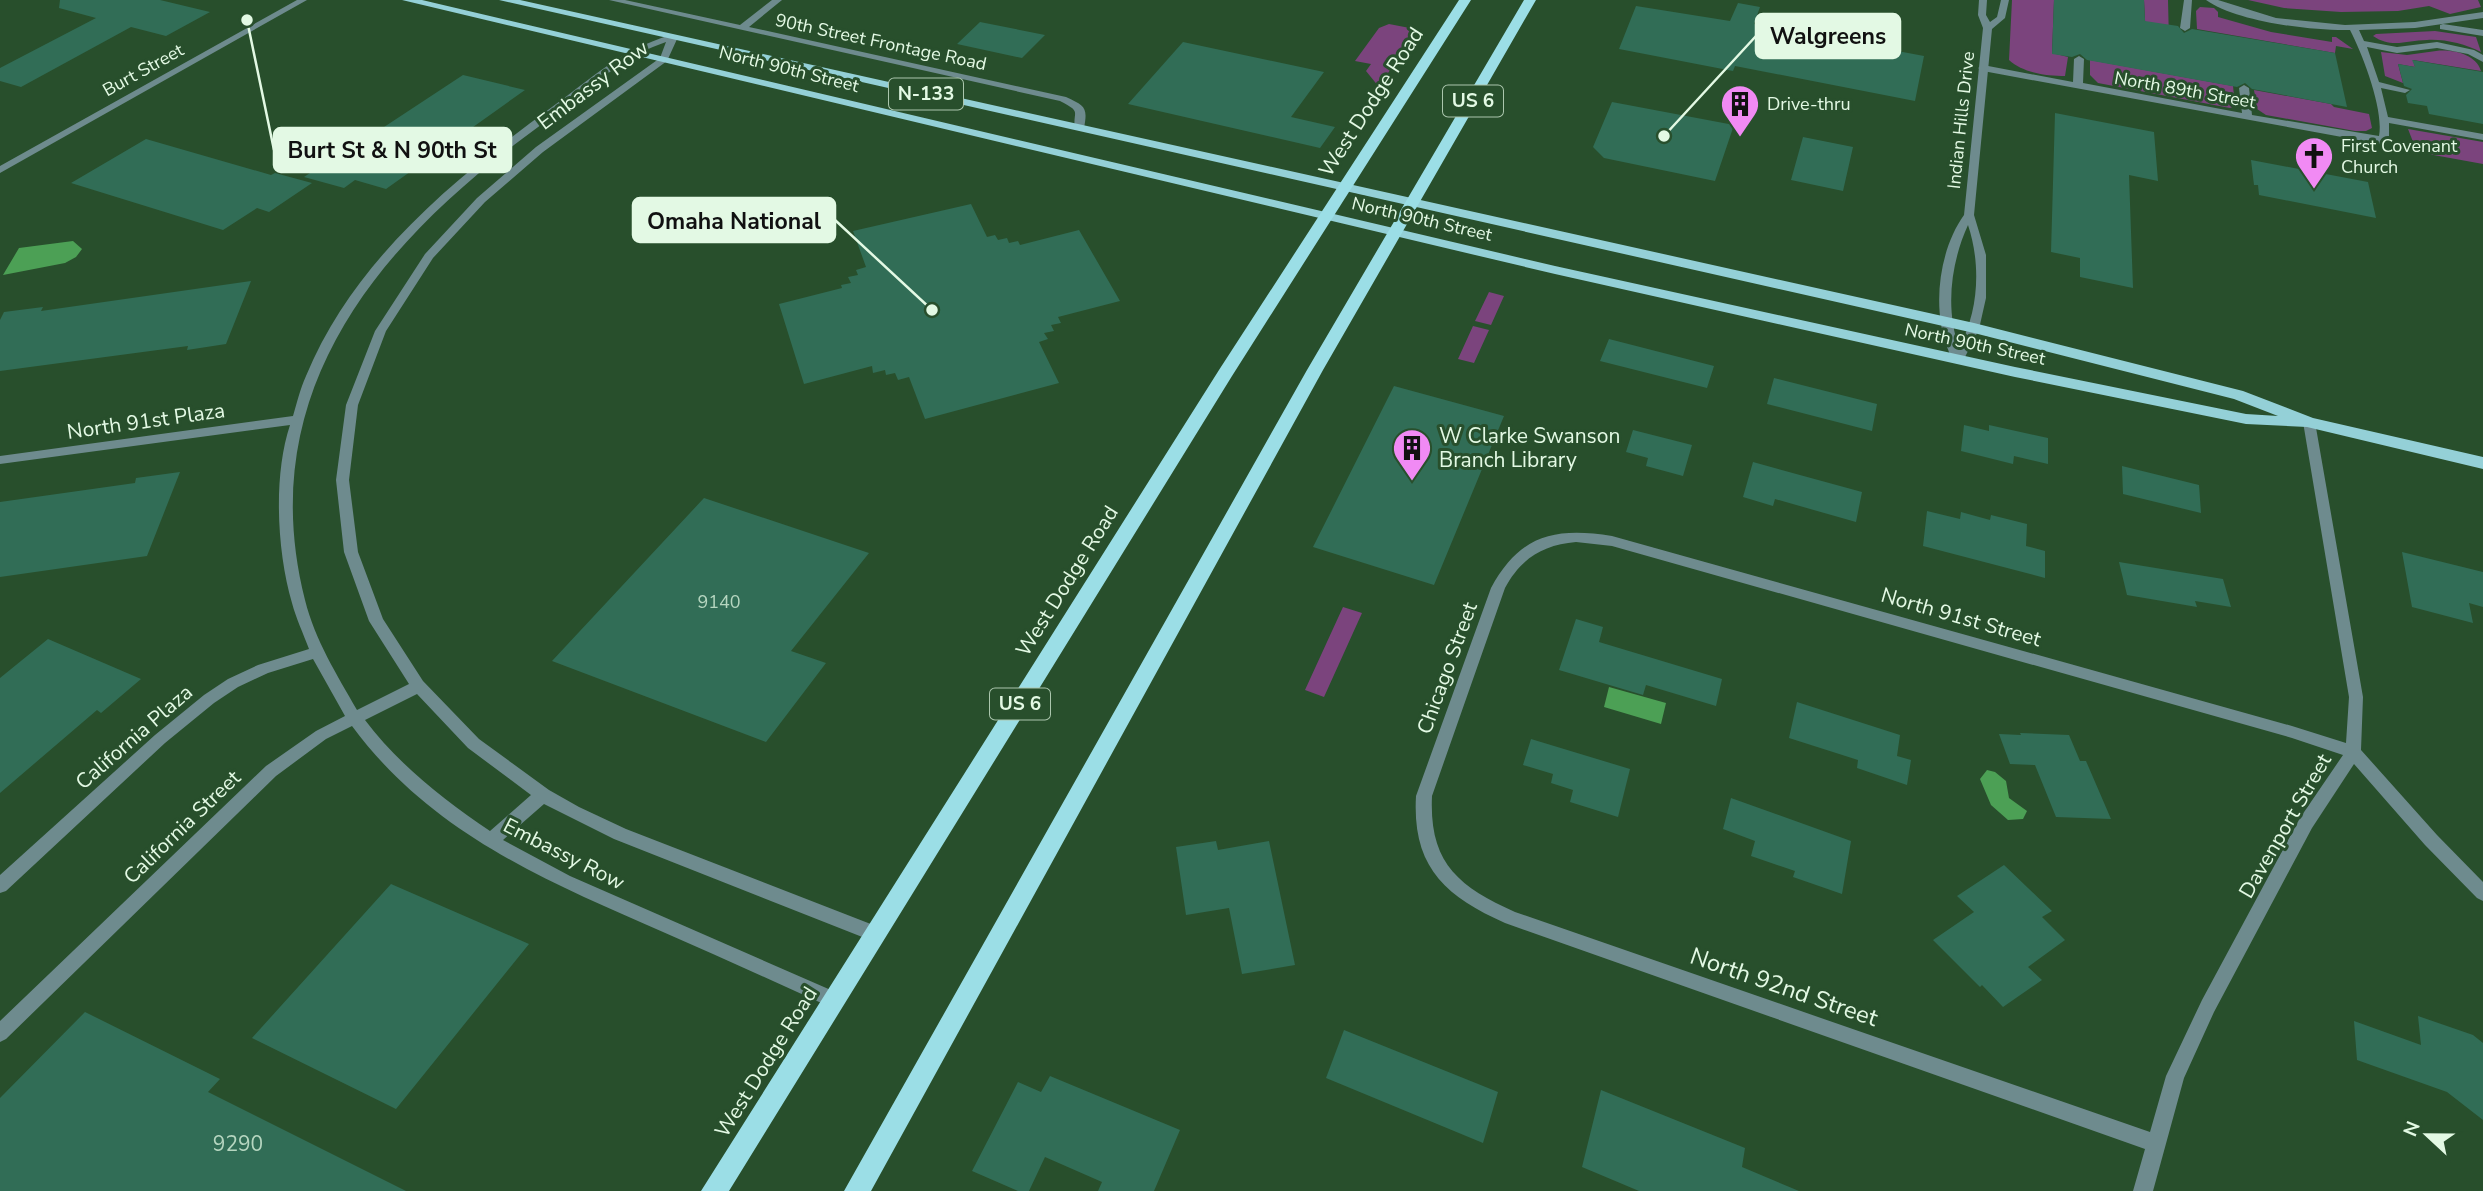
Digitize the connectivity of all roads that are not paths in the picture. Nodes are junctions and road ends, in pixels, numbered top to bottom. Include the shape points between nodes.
1 (303, 0) edge
2 (408, 0) edge
3 (505, 0) edge
4 (612, 0) edge
5 (778, 0) edge
6 (1465, 0) edge
7 (1530, 0) edge
8 (1983, 0) edge
9 (2005, 0) edge
10 (2188, 0) edge
11 (2210, 0) edge
12 (2483, 15) edge
13 (2427, 25) junction
14 (2185, 27) dead end
15 (2353, 27) junction
16 (742, 28) junction
17 (1988, 29) junction
18 (2483, 33) edge
19 (673, 37) junction
20 (2363, 43) junction
21 (634, 51) junction
22 (664, 58) junction
23 (2079, 58) dead end
24 (2483, 59) edge
25 (1983, 68) junction
26 (2374, 84) junction
27 (2078, 86) junction
28 (2244, 88) dead end
29 (2405, 90) dead end
30 (2248, 118) junction
31 (2383, 119) junction
32 (1079, 128) junction
33 (2483, 137) edge
34 (0, 170) edge
35 (1346, 186) junction
36 (1414, 201) junction
37 (1969, 215) junction
38 (1326, 216) junction
39 (1395, 232) junction
40 (1945, 321) junction
41 (1974, 328) junction
42 (1958, 360) junction
43 (296, 420) junction
44 (2309, 422) junction
45 (0, 460) edge
46 (2483, 463) edge
47 (1555, 540) joint
48 (316, 652) junction
49 (418, 686) junction
50 (353, 716) junction
51 (2353, 752) junction
52 (542, 795) junction
53 (1424, 839) joint
54 (490, 841) junction
55 (0, 886) edge
56 (2483, 893) edge
57 (875, 934) junction
58 (834, 1000) junction
59 (0, 1033) edge
60 (2155, 1143) junction
61 (714, 1191) edge
62 (857, 1191) edge
63 (2143, 1191) edge

1 - 34 street, Burt Street
2 - 21 main road, North 90th Street / N-133
3 - 19 main road, North 90th Street / N-133
4 - 16 street, 90th Street Frontage Road
5 - 16 street
6 - 35 highway, West Dodge Road / US 6
7 - 36 highway, US 6
8 - 17 street, Indian Hills Drive via 1982,15
9 - 17 street, Indian Hills Drive via 2001,20
10 - 14 street
11 - 15 street via 2274,20
12 - 13 street
13 - 15 street
13 - 18 street
15 - 20 street
16 - 32 street, 90th Street Frontage Road via 1063,99 1079,107
17 - 25 street, Indian Hills Drive
19 - 21 street, Embassy Row
19 - 22 street, Embassy Row
19 - 32 main road, North 90th Street / N-133
20 - 24 street via 2397,50 2437,45
20 - 26 street
21 - 22 main road, North 90th Street / N-133
21 - 43 street, Embassy Row via 474,170 426,212 346,310 311,377
22 - 38 main road, North 90th Street / N-133
22 - 49 street, Embassy Row via 545,147 462,219 409,282 360,375 342,465 350,553 390,650
23 - 27 street
25 - 27 street, North 89th Street
25 - 37 street, Indian Hills Drive
26 - 29 street
26 - 31 street
27 - 30 street, North 89th Street
28 - 30 street
30 - 31 street, North 89th Street via 2380,141 2385,132
31 - 33 street
32 - 35 main road, North 90th Street / N-133
35 - 36 main road, North 90th Street / N-133
35 - 38 highway, West Dodge Road / US 6
36 - 39 highway, US 6
36 - 40 main road, North 90th Street
37 - 40 street, Indian Hills Drive via 1954,242
37 - 41 street, Indian Hills Drive via 1982,249
38 - 39 main road, North 90th Street / N-133
38 - 57 highway, West Dodge Road / US 6
39 - 42 main road, North 90th Street
39 - 62 highway, US 6
40 - 41 main road, North 90th Street
40 - 42 street, Indian Hills Drive
41 - 42 street, Indian Hills Drive
41 - 44 main road, North 90th Street via 2238,394
42 - 44 main road, North 90th Street via 2246,419
43 - 45 street, North 91st Plaza
43 - 48 street, Embassy Row via 284,494 285,533 296,600
44 - 46 main road, North 90th Street
44 - 51 street, Davenport Street via 2356,697
47 - 51 street, North 91st Street via 1589,537 1621,543
47 - 53 street, Chicago Street via 1522,553 1506,570 1426,787 1421,822
48 - 50 street, Embassy Row
48 - 55 street, California Plaza via 263,669 209,699
49 - 50 street, California Street
49 - 52 street, Embassy Row via 469,739
50 - 54 street, Embassy Row via 400,768
50 - 59 street, California Street via 285,760 250,790
51 - 56 street
51 - 60 street, Davenport Street via 2306,823 2208,1006 2175,1076
52 - 54 street
52 - 57 street, Embassy Row via 623,835
53 - 60 street, North 92nd Street via 1440,871 1495,912
54 - 58 street, Embassy Row via 586,891
57 - 58 highway, West Dodge Road / US 6
58 - 61 highway, West Dodge Road / US 6
60 - 63 street, Davenport Street

